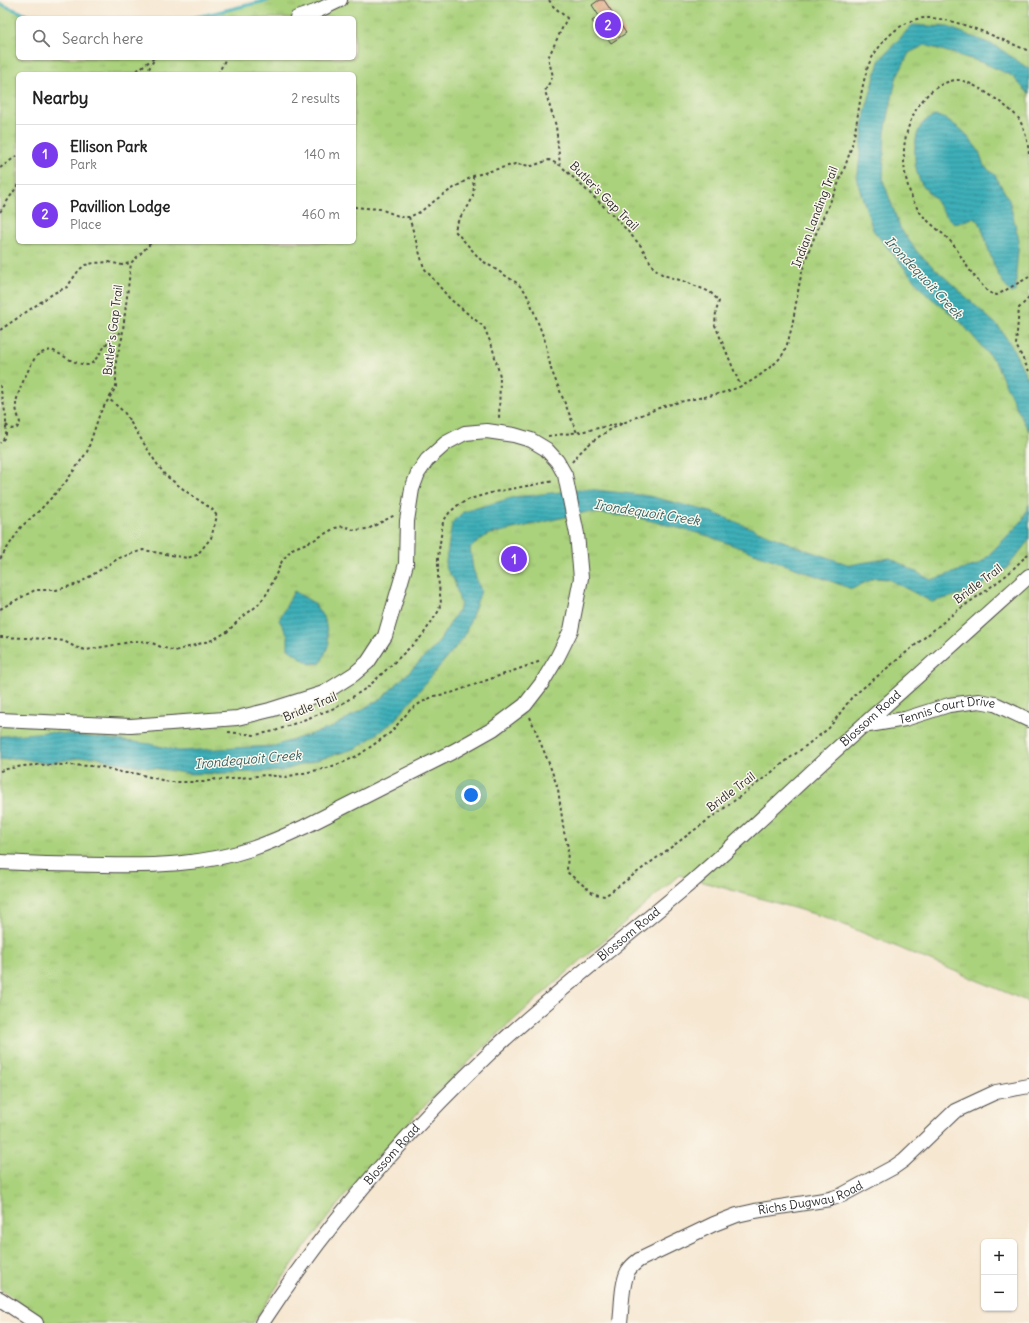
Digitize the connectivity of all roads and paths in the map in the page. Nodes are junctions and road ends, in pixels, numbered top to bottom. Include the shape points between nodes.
1 (340, 0) edge
2 (549, 0) edge
3 (303, 16) edge
4 (1029, 51) edge
5 (152, 60) edge
6 (154, 60) edge
7 (225, 60) edge
8 (135, 72) edge
9 (147, 72) edge
10 (219, 72) edge
11 (1029, 154) edge
12 (16, 156) edge
13 (560, 165) junction
14 (0, 168) edge
15 (473, 176) junction
16 (16, 188) edge
17 (356, 207) edge
18 (0, 212) edge
19 (409, 217) junction
20 (150, 244) edge
21 (131, 263) junction
22 (1029, 277) edge
23 (1029, 298) edge
24 (0, 330) edge
25 (122, 334) junction
26 (1029, 370) edge
27 (0, 385) edge
28 (741, 387) junction
29 (109, 399) junction
30 (626, 422) junction
31 (6, 425) junction
32 (501, 433) junction
33 (577, 433) junction
34 (531, 440) junction
35 (0, 443) edge
36 (567, 481) junction
37 (408, 508) junction
38 (1029, 553) edge
39 (0, 559) edge
40 (1029, 576) edge
41 (0, 609) edge
42 (0, 637) edge
43 (559, 654) junction
44 (525, 705) junction
45 (0, 720) edge
46 (1029, 720) edge
47 (862, 726) junction
48 (227, 732) dead end
49 (0, 771) edge
50 (0, 862) edge
51 (1029, 1086) edge
52 (0, 1299) edge
53 (36, 1323) edge
54 (262, 1323) edge
55 (620, 1323) edge

1 - 3 street
2 - 13 path via 567,18 548,58 553,76 545,90 556,126
4 - 28 path, Indian Landing Trail via 961,23 929,18 914,20 892,32 873,55 866,72 851,148 807,257 787,344 781,357 755,380
5 - 8 path
6 - 9 path
7 - 10 path
11 - 22 path via 1024,129 1014,114 982,90 961,80 947,82 930,92 917,108 906,136 904,159 908,186 915,205 928,222 952,243 988,292 1000,293
12 - 14 path
13 - 15 path, Butler's Gap Trail via 549,160 532,166 516,164
13 - 28 path, Butler's Gap Trail via 616,218 663,275 710,292 719,301 715,325
15 - 19 path, Butler's Gap Trail
15 - 33 path via 472,199 456,223 455,231 481,260 524,290 545,341 551,369
16 - 18 path
17 - 19 path via 380,209
19 - 32 path via 424,268 450,298 484,327 500,376
20 - 21 path
21 - 24 path via 84,265 67,287
21 - 25 path, Butler's Gap Trail
23 - 26 path via 1019,308 1016,345
25 - 29 path, Butler's Gap Trail via 116,362 116,387
25 - 31 path via 117,332 90,365 81,365 51,350 35,357 17,399 20,423 17,428 11,429
27 - 31 path
28 - 30 path, Indian Landing Trail via 721,394 668,405
29 - 39 path, Butler's Gap Trail via 100,413 86,452 65,483 21,527
29 - 41 path via 124,412 165,475 212,509 217,516 210,538 197,555 188,558 143,550 119,558 78,584 56,590 35,590
30 - 33 path
30 - 36 path, Indian Landing Trail via 599,436 579,453 572,462
31 - 35 path via 6,436
32 - 34 street
32 - 37 street via 465,433 446,443 427,460 418,473
33 - 34 path
34 - 36 street via 546,449 557,461
36 - 43 street via 577,534 581,578 571,630
36 - 48 path, Bridle Trail via 494,492 470,499 449,513 443,522 438,556 441,604 438,612 422,636 368,687 337,707 275,731 255,735
37 - 42 path via 368,529 354,530 344,526 335,528 292,549 282,561 268,592 258,605 228,632 212,640 175,651 150,642 136,641 86,650 64,641
37 - 45 street via 406,564 385,636 368,662 324,693 237,718 131,726
38 - 44 path, Bridle Trail via 996,583 958,610 852,697 829,728 605,896 594,894 568,872 568,847 558,790
40 - 47 street, Blossom Road
43 - 44 street
43 - 49 path via 434,696 411,709 390,732 359,755 327,768 285,777 266,775 204,782 170,782 91,766 24,765
44 - 50 street via 493,729 454,751 298,830 250,850 173,865 55,865
46 - 47 street, Tennis Court Drive via 995,704 980,701 949,705 905,719
47 - 54 street, Blossom Road via 695,879 532,1016 449,1092 349,1203 299,1268
51 - 55 street, Richs Dugway Road via 996,1092 954,1111 904,1160 842,1195 737,1215 639,1260 628,1272
52 - 53 street

